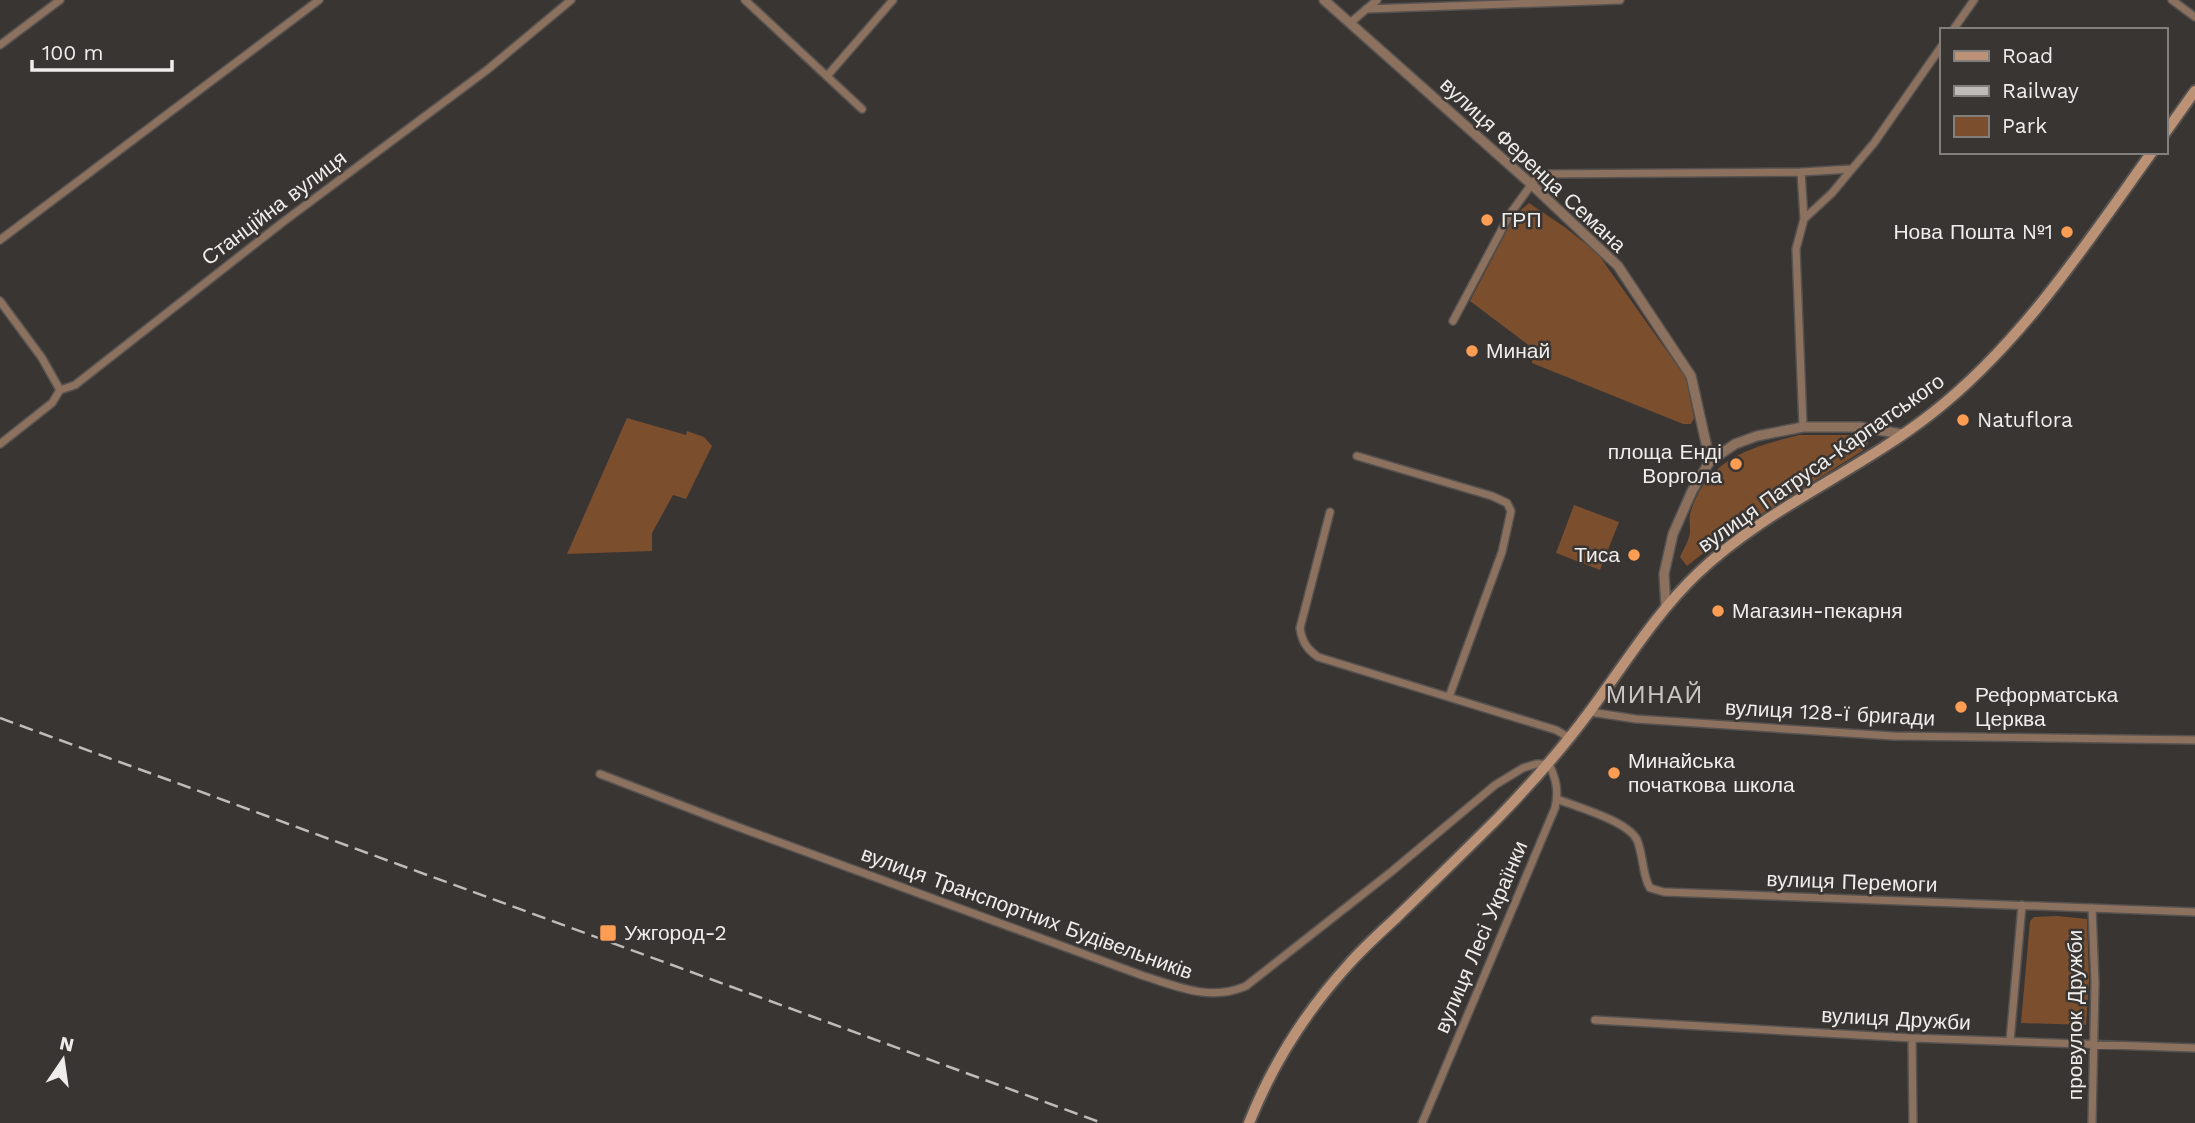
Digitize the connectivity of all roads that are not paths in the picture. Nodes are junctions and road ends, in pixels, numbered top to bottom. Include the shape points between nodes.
1 (60, 0) edge
2 (319, 0) edge
3 (571, 0) edge
4 (745, 0) edge
5 (892, 0) edge
6 (1324, 0) edge
7 (1377, 0) edge
8 (1620, 0) edge
9 (1974, 0) edge
10 (2172, 0) edge
11 (1366, 9) junction
12 (2195, 17) edge
13 (1350, 23) junction
14 (1954, 28) edge
15 (0, 45) edge
16 (1940, 48) edge
17 (827, 76) junction
18 (2195, 91) edge
19 (862, 109) dead end
20 (2167, 130) edge
21 (2151, 154) edge
22 (1852, 169) junction
23 (1801, 172) junction
24 (1531, 184) junction
25 (1804, 219) junction
26 (0, 240) edge
27 (0, 301) edge
28 (1453, 321) dead end
29 (60, 390) junction
30 (1803, 427) junction
31 (1902, 434) junction
32 (0, 444) edge
33 (1357, 456) dead end
34 (1710, 461) junction
35 (1331, 512) dead end
36 (1666, 607) junction
37 (1449, 697) junction
38 (1590, 712) junction
39 (1570, 738) junction
40 (2195, 740) edge
41 (1549, 764) junction
42 (600, 774) dead end
43 (1557, 799) junction
44 (2022, 905) junction
45 (2092, 908) junction
46 (2195, 912) edge
47 (1595, 1020) dead end
48 (1912, 1038) junction
49 (2010, 1041) junction
50 (2094, 1045) junction
51 (2195, 1048) edge
52 (1249, 1123) edge
53 (1422, 1123) edge
54 (1913, 1123) edge
55 (2092, 1123) edge

1 - 15 street
2 - 26 street
3 - 29 street, Станційна вулиця via 487,70 75,385
4 - 17 street
5 - 17 street
6 - 13 street, вулиця Ференца Семана
7 - 11 street
8 - 11 street
9 - 14 street
10 - 12 street
11 - 13 street
13 - 24 street, вулиця Ференца Семана
16 - 22 street
17 - 19 street
18 - 20 main road
21 - 31 main road, вулиця Патруса-Карпатського via 2080,253 1998,352 1952,397
22 - 23 street
22 - 25 street
23 - 24 street via 1539,174
23 - 25 street
24 - 28 street
24 - 34 street, вулиця Ференца Семана via 1618,266 1686,365
25 - 30 street via 1796,249
27 - 29 street
29 - 32 street, Станційна вулиця via 52,403
30 - 31 street via 1860,427
30 - 34 street via 1735,444
31 - 36 main road, вулиця Патруса-Карпатського via 1727,548
33 - 37 street via 1492,496 1507,503 1511,511 1502,552
34 - 36 street via 1673,534 1664,574
35 - 37 street via 1301,623 1301,640 1318,657
36 - 38 main road
37 - 39 street
38 - 39 main road
38 - 40 street, вулиця 128-ї бригади via 1893,736
39 - 41 main road
41 - 42 street, вулиця Транспортних Будівельників via 1523,768 1495,785 1246,986 1214,994 1141,975
41 - 43 street
41 - 52 main road via 1349,963 1289,1045
43 - 44 street, вулиця Перемоги via 1631,832 1648,884 1656,890
43 - 53 street, вулиця Лесі Українки
44 - 45 street, вулиця Перемоги
44 - 49 street
45 - 46 street, вулиця Перемоги
45 - 50 street, провулок Дружби
47 - 48 street, вулиця Дружби
48 - 49 street, вулиця Дружби
48 - 54 street
49 - 50 street, вулиця Дружби
50 - 51 street, вулиця Дружби
50 - 55 street, провулок Дружби

